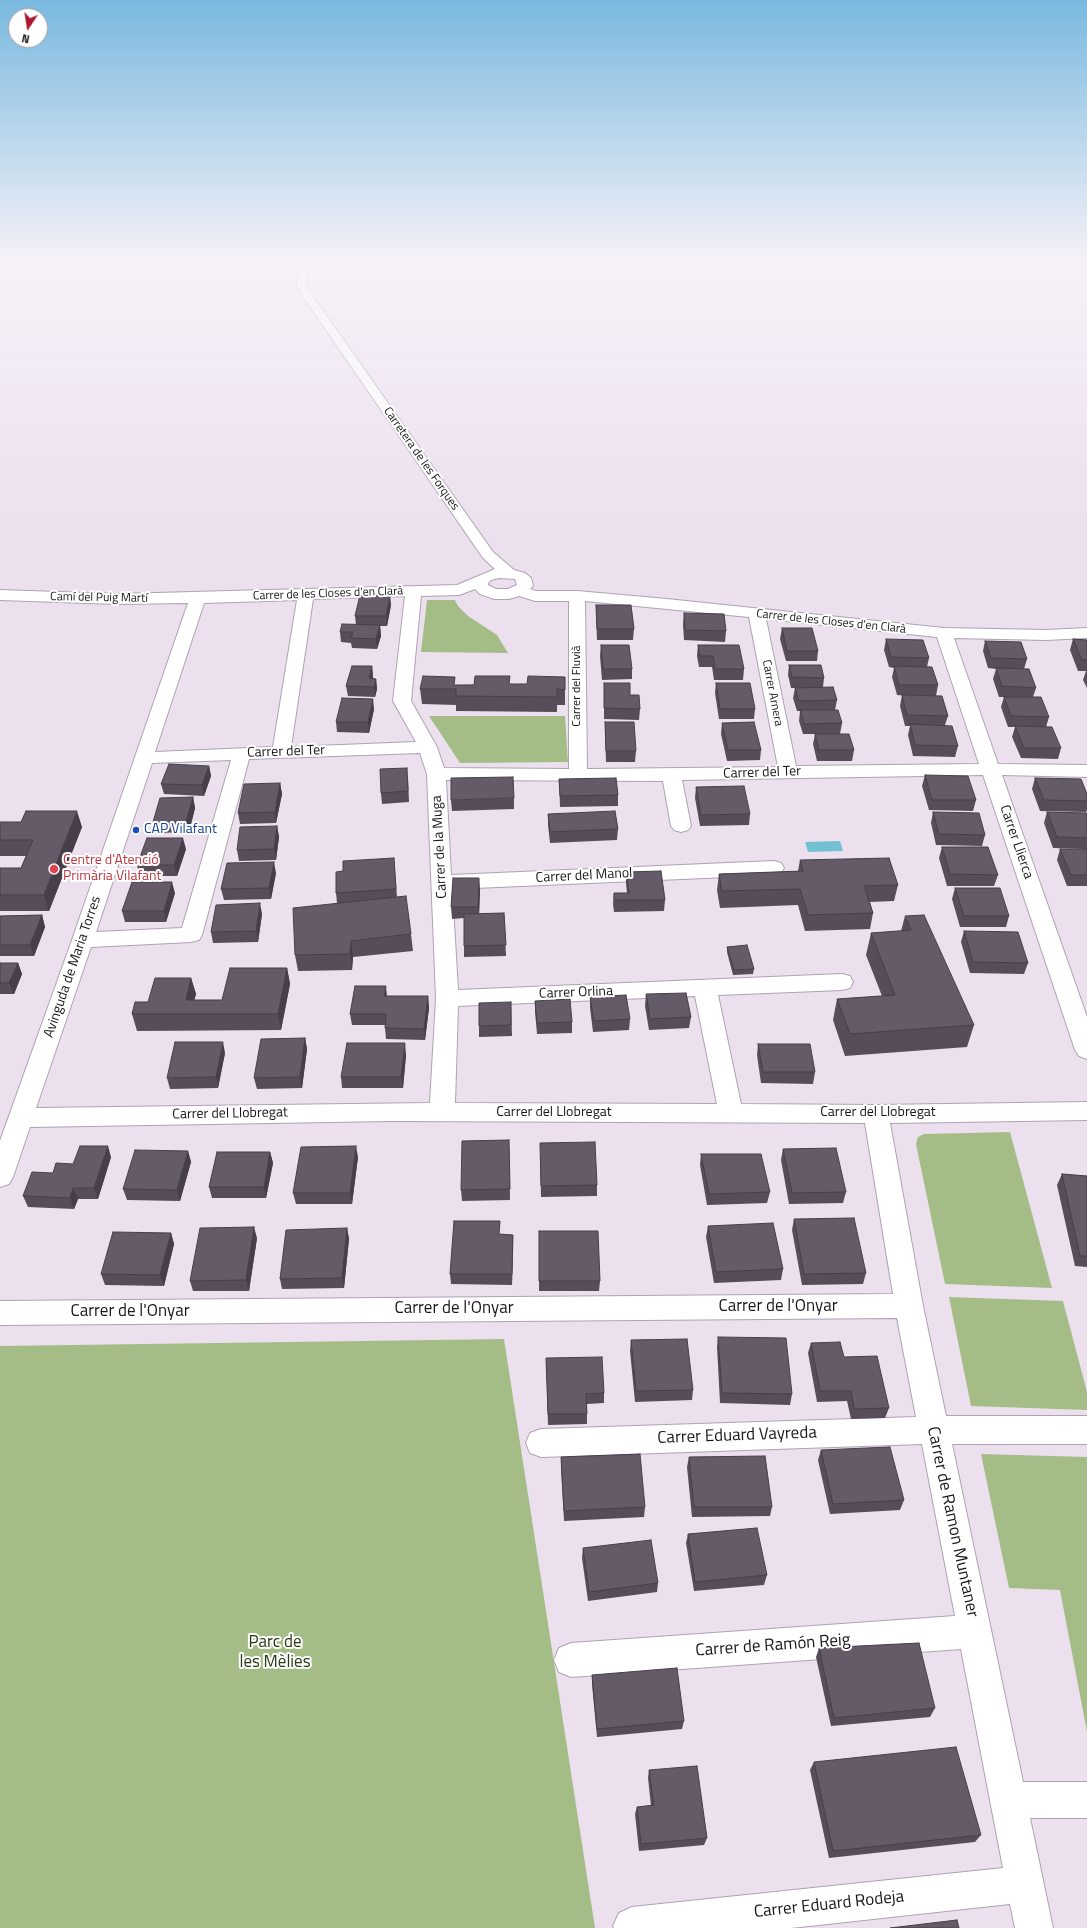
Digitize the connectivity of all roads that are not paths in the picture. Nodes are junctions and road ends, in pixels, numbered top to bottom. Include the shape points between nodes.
1 (345, 350) edge
2 (488, 555) junction
3 (509, 573) junction
4 (484, 584) junction
5 (522, 586) junction
6 (414, 591) junction
7 (306, 594) junction
8 (0, 595) edge
9 (576, 596) junction
10 (198, 598) junction
11 (757, 615) junction
12 (944, 633) junction
13 (1087, 633) edge
14 (428, 747) junction
15 (281, 752) junction
16 (242, 753) junction
17 (144, 758) junction
18 (990, 769) junction
19 (1087, 770) edge
20 (788, 772) junction
21 (436, 774) junction
22 (578, 775) junction
23 (671, 776) junction
24 (681, 826) dead end
25 (774, 868) dead end
26 (442, 883) junction
27 (83, 940) junction
28 (842, 982) dead end
29 (705, 988) junction
30 (447, 998) junction
31 (1087, 1050) edge
32 (1087, 1111) edge
33 (442, 1112) junction
34 (730, 1113) junction
35 (876, 1114) junction
36 (21, 1118) junction
37 (0, 1177) edge
38 (908, 1306) junction
39 (0, 1313) edge
40 (933, 1430) junction
41 (1087, 1430) edge
42 (541, 1443) dead end
43 (974, 1631) junction
44 (571, 1660) dead end
45 (1009, 1800) junction
46 (1087, 1800) edge
47 (1026, 1884) junction
48 (632, 1926) dead end
49 (1034, 1928) edge

1 - 2 street, Carretera de les Forques
2 - 3 street, Carretera de les Forques
2 - 4 street via 490,571
3 - 4 street via 497,573
3 - 5 street, Carretera de les Forques via 520,576
4 - 5 street via 494,594 509,594
4 - 6 street, Carrer de les Closes d'en Clarà via 471,593 459,590
5 - 9 street, Carrer de les Closes d'en Clarà via 536,596
6 - 7 street, Carrer de les Closes d'en Clarà
6 - 14 street, Carrer de la Muga via 402,701
7 - 10 street, Carrer de les Closes d'en Clarà
7 - 15 street
8 - 10 street, Camí del Puig Martí via 118,599
9 - 11 street, Carrer de les Closes d'en Clarà
9 - 22 street, Carrer del Fluvià
10 - 17 street, Avinguda de Maria Torres
11 - 12 street, Carrer de les Closes d'en Clarà
11 - 20 street, Carrer Arnera
12 - 13 street, Carrer de les Closes d'en Clarà
12 - 18 street, Carrer Llierca
14 - 15 street, Carrer del Ter
14 - 21 street, Carrer de la Muga
15 - 16 street, Carrer del Ter
16 - 17 street, Carrer del Ter
16 - 27 street via 191,935
17 - 27 street, Avinguda de Maria Torres
18 - 19 street, Carrer del Ter
18 - 20 street, Carrer del Ter
18 - 31 street, Carrer Llierca
20 - 23 street, Carrer del Ter
21 - 22 street, Carrer del Ter
21 - 26 street, Carrer de la Muga
22 - 23 street, Carrer del Ter
23 - 24 street
25 - 26 street, Carrer del Manol
26 - 30 street, Carrer de la Muga
27 - 36 street, Avinguda de Maria Torres
28 - 29 street, Carrer Orlina
29 - 30 street, Carrer Orlina
29 - 34 street
30 - 33 street, Carrer de la Muga
32 - 35 street, Carrer del Llobregat
33 - 34 street, Carrer del Llobregat
33 - 36 street, Carrer del Llobregat
34 - 35 street, Carrer del Llobregat
35 - 38 street, Carrer de Ramon Muntaner
36 - 37 street, Avinguda de Maria Torres
38 - 39 street, Carrer de l'Onyar
38 - 40 street, Carrer de Ramon Muntaner
40 - 41 street, Carrer Eduard Vayreda
40 - 42 street, Carrer Eduard Vayreda
40 - 43 street, Carrer de Ramon Muntaner
43 - 44 street, Carrer de Ramón Reig
43 - 45 street, Carrer de Ramon Muntaner
45 - 46 street
45 - 47 street, Carrer de Ramon Muntaner
47 - 48 street, Carrer Eduard Rodeja
47 - 49 street, Carrer de Ramon Muntaner

